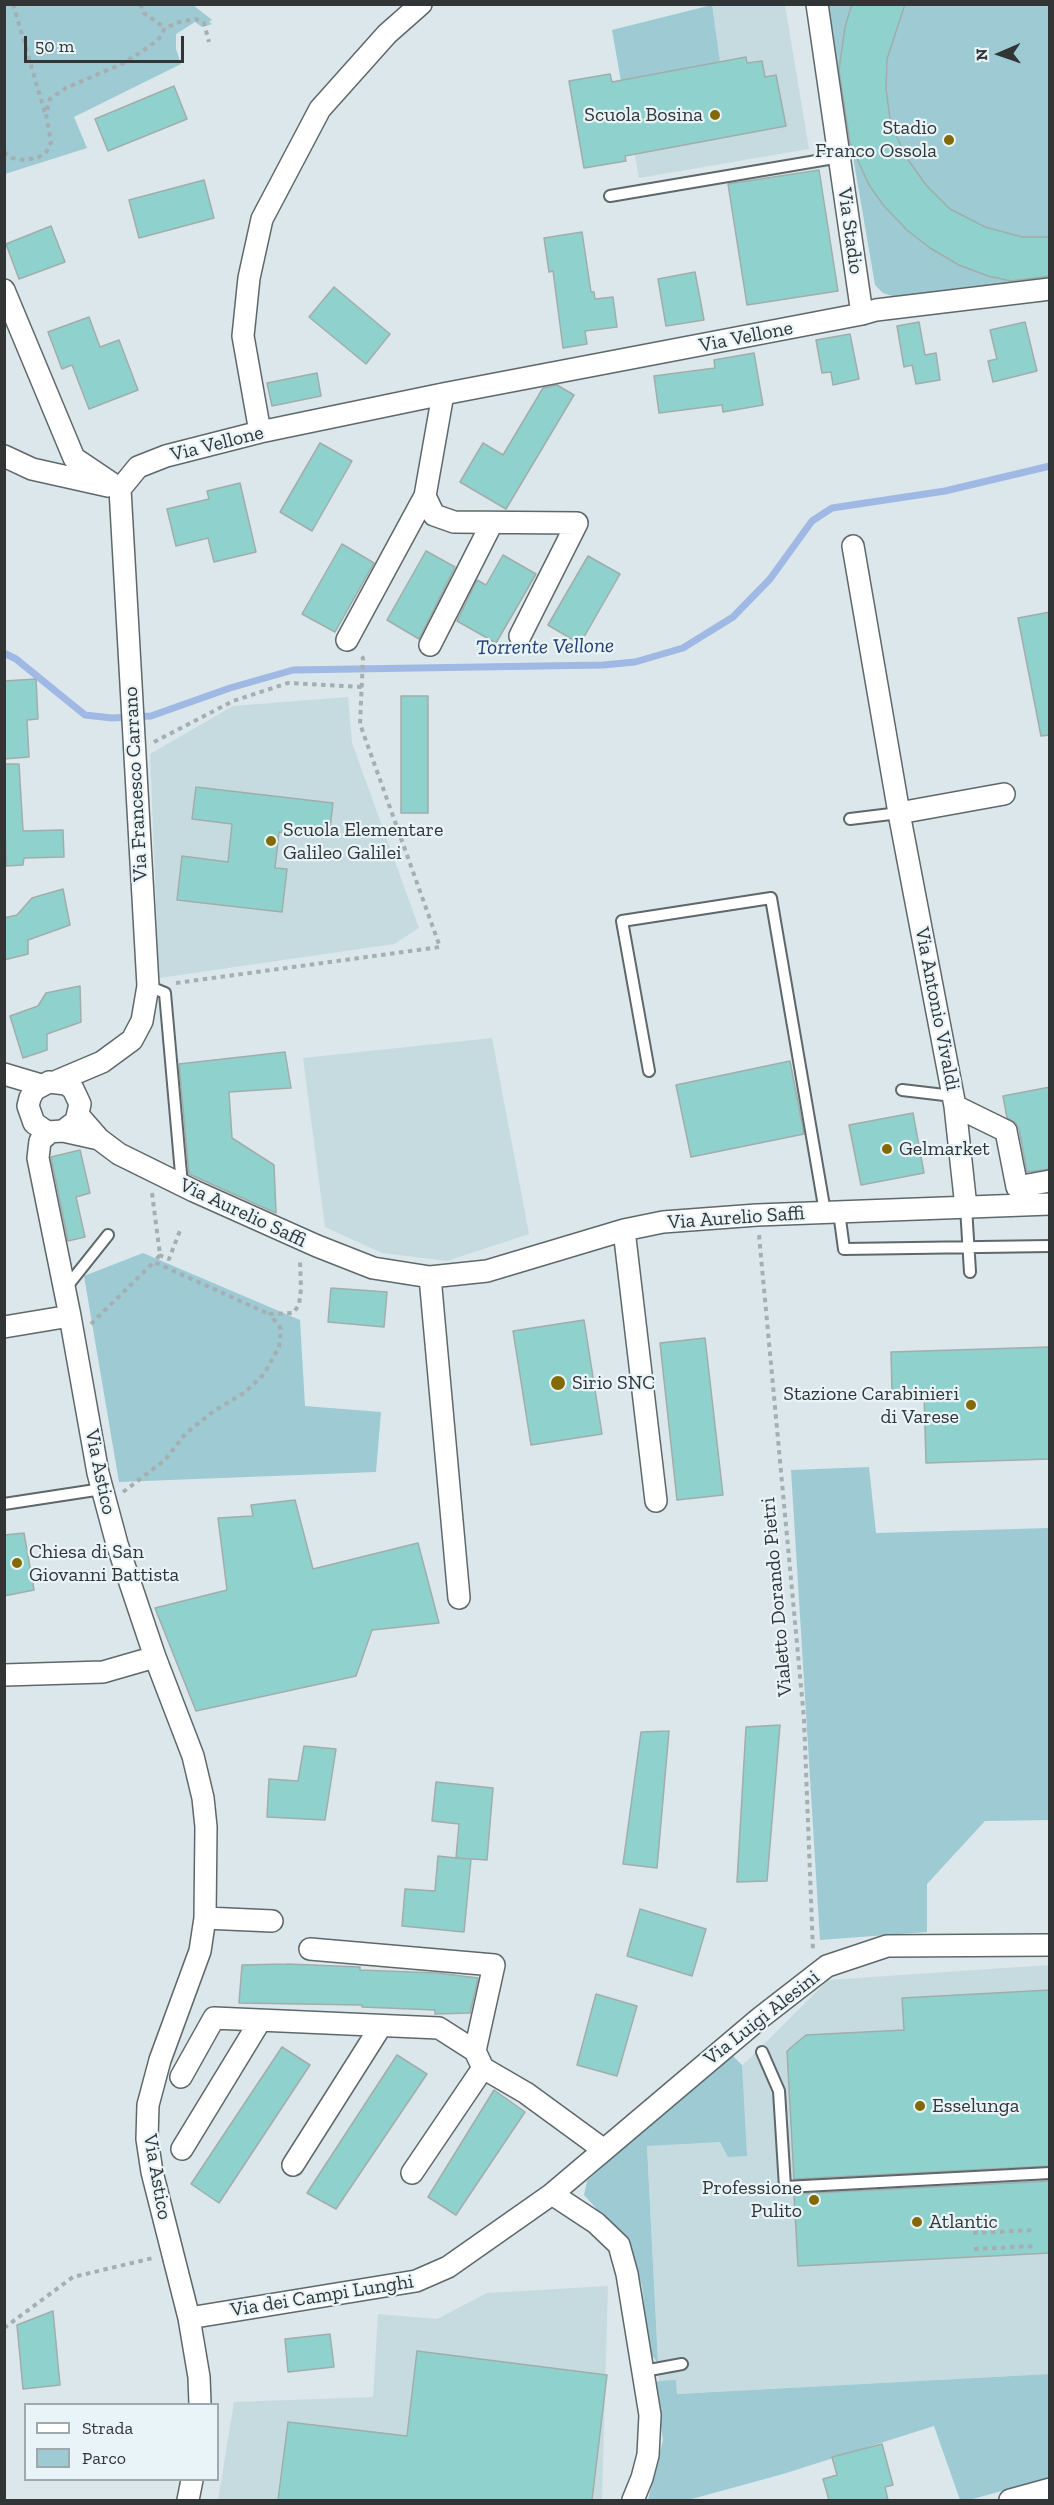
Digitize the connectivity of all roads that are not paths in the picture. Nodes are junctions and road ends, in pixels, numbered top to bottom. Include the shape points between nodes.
1 (421, 4) edge
2 (817, 4) edge
3 (840, 157) junction
4 (610, 196) dead end
5 (1050, 289) edge
6 (4, 290) edge
7 (862, 315) junction
8 (443, 394) junction
9 (260, 432) junction
10 (4, 456) edge
11 (120, 489) junction
12 (425, 496) junction
13 (492, 523) junction
14 (853, 546) dead end
15 (520, 636) dead end
16 (347, 640) dead end
17 (430, 645) dead end
18 (1004, 794) dead end
19 (899, 813) junction
20 (850, 819) dead end
21 (148, 986) junction
22 (102, 1062) junction
23 (649, 1071) dead end
24 (4, 1074) edge
25 (4, 1083) edge
26 (49, 1083) junction
27 (902, 1090) dead end
28 (954, 1101) junction
29 (79, 1110) junction
30 (29, 1111) junction
31 (56, 1132) junction
32 (99, 1139) junction
33 (38, 1158) junction
34 (1050, 1181) edge
35 (182, 1185) junction
36 (1050, 1204) edge
37 (966, 1207) junction
38 (832, 1212) junction
39 (624, 1230) junction
40 (108, 1235) dead end
41 (1050, 1246) edge
42 (969, 1247) junction
43 (970, 1272) dead end
44 (430, 1277) junction
45 (65, 1289) junction
46 (70, 1316) junction
47 (4, 1327) edge
48 (104, 1497) junction
49 (656, 1501) dead end
50 (4, 1504) edge
51 (459, 1598) dead end
52 (155, 1657) junction
53 (4, 1675) edge
54 (205, 1918) junction
55 (272, 1921) dead end
56 (1050, 1945) edge
57 (310, 1949) dead end
58 (260, 2021) junction
59 (381, 2026) junction
60 (762, 2052) dead end
61 (479, 2060) junction
62 (181, 2078) dead end
63 (183, 2150) dead end
64 (603, 2150) junction
65 (293, 2165) dead end
66 (412, 2173) dead end
67 (1050, 2173) edge
68 (552, 2194) junction
69 (189, 2318) junction
70 (682, 2364) dead end
71 (644, 2372) junction
72 (200, 2403) edge
73 (192, 2481) edge
74 (1050, 2489) edge
75 (188, 2500) edge
76 (633, 2500) edge
77 (1010, 2500) edge

1 - 9 street via 387,34 320,110 262,219 249,278 243,336
2 - 3 street, Via Stadio
3 - 4 lane
3 - 7 street, Via Stadio
5 - 7 street, Via Vellone via 876,310
6 - 11 street via 74,458
7 - 8 street, Via Vellone
8 - 9 street, Via Vellone
8 - 12 street
9 - 11 street, Via Vellone via 138,467
10 - 11 street via 32,469
11 - 21 street, Via Francesco Carrano
12 - 13 street via 434,515 454,522
12 - 16 street
13 - 15 street via 577,523
13 - 17 street
14 - 19 street, Via Antonio Vivaldi
18 - 19 street
19 - 20 lane
19 - 28 street, Via Antonio Vivaldi
21 - 22 street, Via Francesco Carrano via 145,1008 132,1040
21 - 35 lane via 165,993
22 - 26 street, Via Francesco Carrano
22 - 29 street, Via Francesco Carrano
23 - 38 lane via 622,921 771,898
24 - 26 street, Via Aurelio Saffi
25 - 30 street, Via Aurelio Saffi
26 - 29 street, Via Aurelio Saffi via 73,1089
26 - 30 street via 34,1090
27 - 28 lane
28 - 34 street via 1006,1131 1017,1187
28 - 37 street, Via Antonio Vivaldi
29 - 31 street via 70,1127
29 - 32 street, Via Aurelio Saffi
30 - 31 street, Via Aurelio Saffi via 40,1128
30 - 33 street, Via Astico via 31,1148
31 - 32 street, Via Aurelio Saffi
31 - 33 street via 40,1141
32 - 35 street, Via Aurelio Saffi via 119,1154
33 - 45 street, Via Astico
35 - 44 street, Via Aurelio Saffi via 373,1268
36 - 37 street, Via Aurelio Saffi
37 - 38 street, Via Aurelio Saffi
37 - 42 lane
38 - 39 street, Via Aurelio Saffi via 663,1222
38 - 42 lane via 844,1249
39 - 44 street, Via Aurelio Saffi via 488,1271
39 - 49 street
40 - 45 lane
41 - 42 lane
42 - 43 lane
44 - 51 street
45 - 46 street, Via Astico
46 - 47 street
46 - 48 street, Via Astico
48 - 50 lane
48 - 52 street, Via Astico
52 - 53 street via 103,1672
52 - 54 street, Via Astico via 193,1756 203,1798
54 - 55 street
54 - 69 street, Via Astico via 200,1951 160,2060 148,2105 147,2139 152,2172
56 - 64 street, Via Luigi Alesini via 887,1946 827,1966
57 - 61 street via 494,1965
58 - 59 street
58 - 62 street via 214,2018
58 - 63 street
59 - 61 street via 439,2028
59 - 65 street
60 - 67 lane via 779,2091 785,2187
61 - 64 street
61 - 66 street
64 - 68 street, Via Luigi Alesini
68 - 69 street, Via dei Campi Lunghi via 448,2267 416,2282
68 - 71 street via 596,2223 619,2245
69 - 72 street, Via Astico
70 - 71 lane
71 - 76 street via 650,2415 648,2455
73 - 75 street
74 - 77 street

